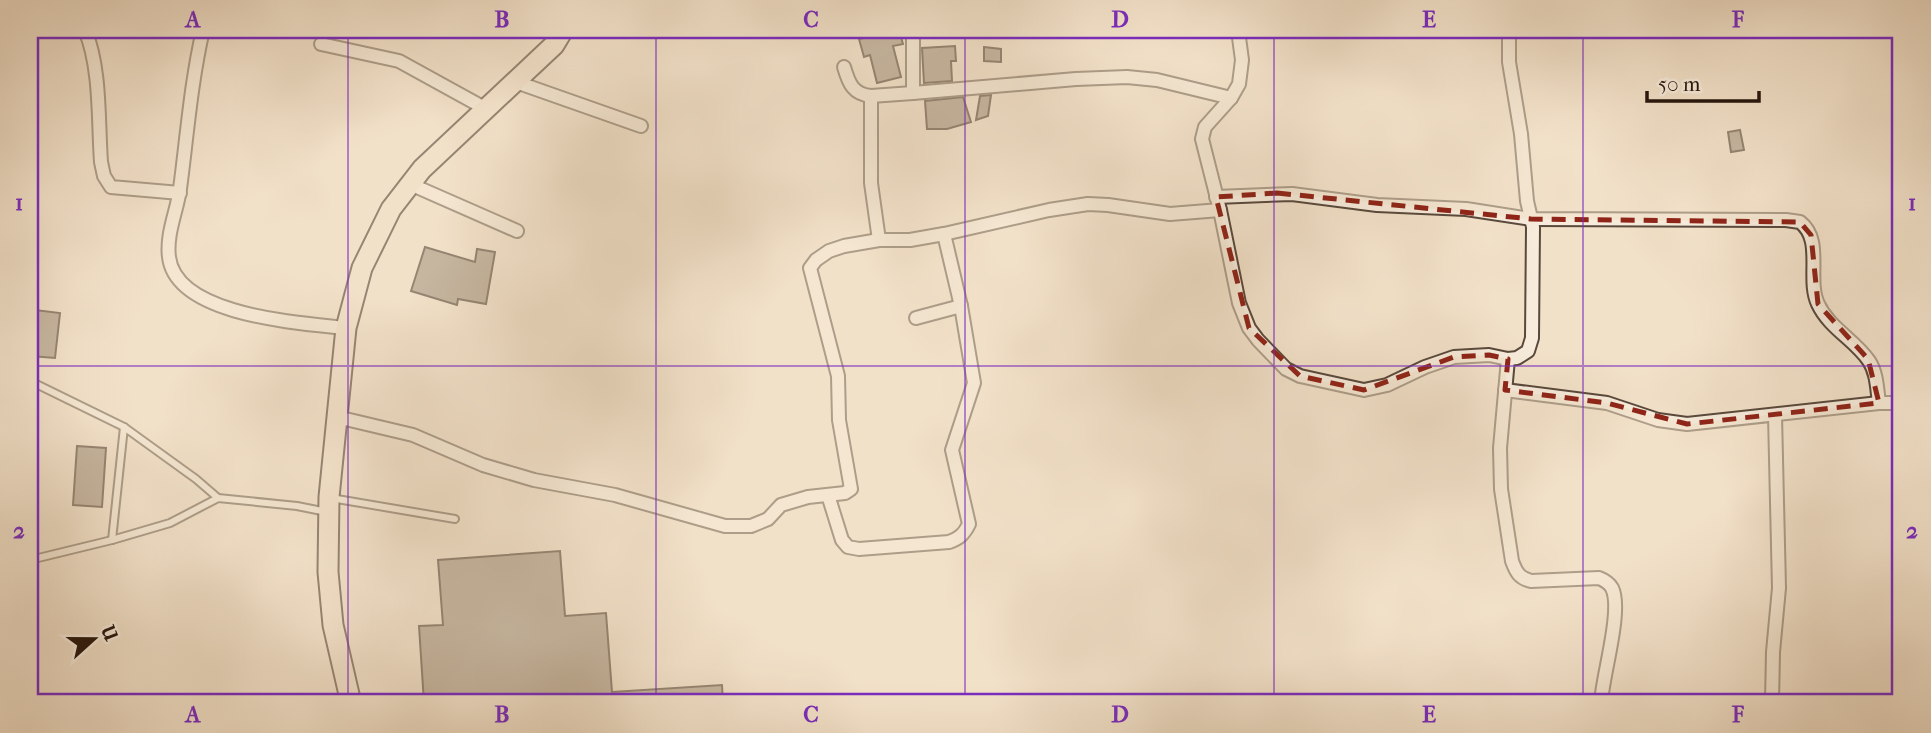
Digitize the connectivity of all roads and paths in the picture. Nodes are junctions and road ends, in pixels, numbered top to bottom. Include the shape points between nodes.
1 (85, 30) edge
2 (203, 30) edge
3 (563, 30) edge
4 (913, 30) edge
5 (1238, 30) edge
6 (1509, 30) edge
7 (321, 44) dead end
8 (844, 67) dead end
9 (516, 82) junction
10 (913, 93) junction
11 (872, 96) junction
12 (1231, 98) junction
13 (488, 110) junction
14 (641, 126) dead end
15 (410, 184) junction
16 (180, 193) junction
17 (1216, 197) junction
18 (1220, 210) junction
19 (1531, 219) junction
20 (517, 231) dead end
21 (944, 234) junction
22 (878, 240) junction
23 (961, 306) junction
24 (916, 318) dead end
25 (346, 328) junction
26 (1508, 359) junction
27 (32, 381) edge
28 (1505, 390) junction
29 (1879, 403) junction
30 (1901, 403) edge
31 (30, 414) edge
32 (1775, 415) junction
33 (337, 417) junction
34 (124, 428) junction
35 (828, 495) junction
36 (218, 498) junction
37 (329, 505) junction
38 (455, 519) dead end
39 (112, 540) junction
40 (30, 560) edge
41 (351, 703) edge
42 (1601, 703) edge
43 (1772, 703) edge

1 - 16 street via 94,65 104,176 111,187
2 - 16 street
3 - 9 main road
4 - 10 street
5 - 12 street via 1242,60 1239,84
6 - 19 street via 1509,62
7 - 13 street via 399,61
8 - 11 street via 855,91
9 - 13 main road
9 - 14 street
10 - 11 street
10 - 12 street via 1117,77 1157,80
11 - 22 street via 871,183
12 - 17 street via 1203,132
13 - 15 main road
15 - 20 street
15 - 25 main road via 391,209 362,268
16 - 25 street via 168,254 183,287 218,305 270,319
17 - 18 street
17 - 19 street via 1292,194
18 - 21 street via 1170,214 1088,204
18 - 26 street via 1239,303 1249,328 1286,369 1364,390 1454,357
19 - 26 street via 1532,338 1528,351
19 - 29 street via 1800,222 1811,235 1818,304 1868,359
21 - 22 street
21 - 23 street
22 - 35 street via 829,251 810,268 838,376 839,420 851,481 848,491
23 - 24 street
23 - 35 street via 974,383 952,450 968,518 965,533 949,542 859,550 848,547
25 - 33 main road
26 - 28 street
27 - 31 lane
27 - 34 lane
28 - 32 street via 1607,403 1687,424
28 - 42 street via 1501,489 1516,572 1531,581 1599,578 1612,589 1609,663
29 - 30 street
29 - 32 street
32 - 43 street via 1779,588
33 - 35 street via 413,435 483,465 534,480 615,495 725,526 751,526 768,519 781,505
33 - 37 main road
34 - 36 lane
34 - 39 lane
36 - 37 lane
36 - 39 lane via 170,523
37 - 38 lane
37 - 41 main road via 328,572
39 - 40 lane

